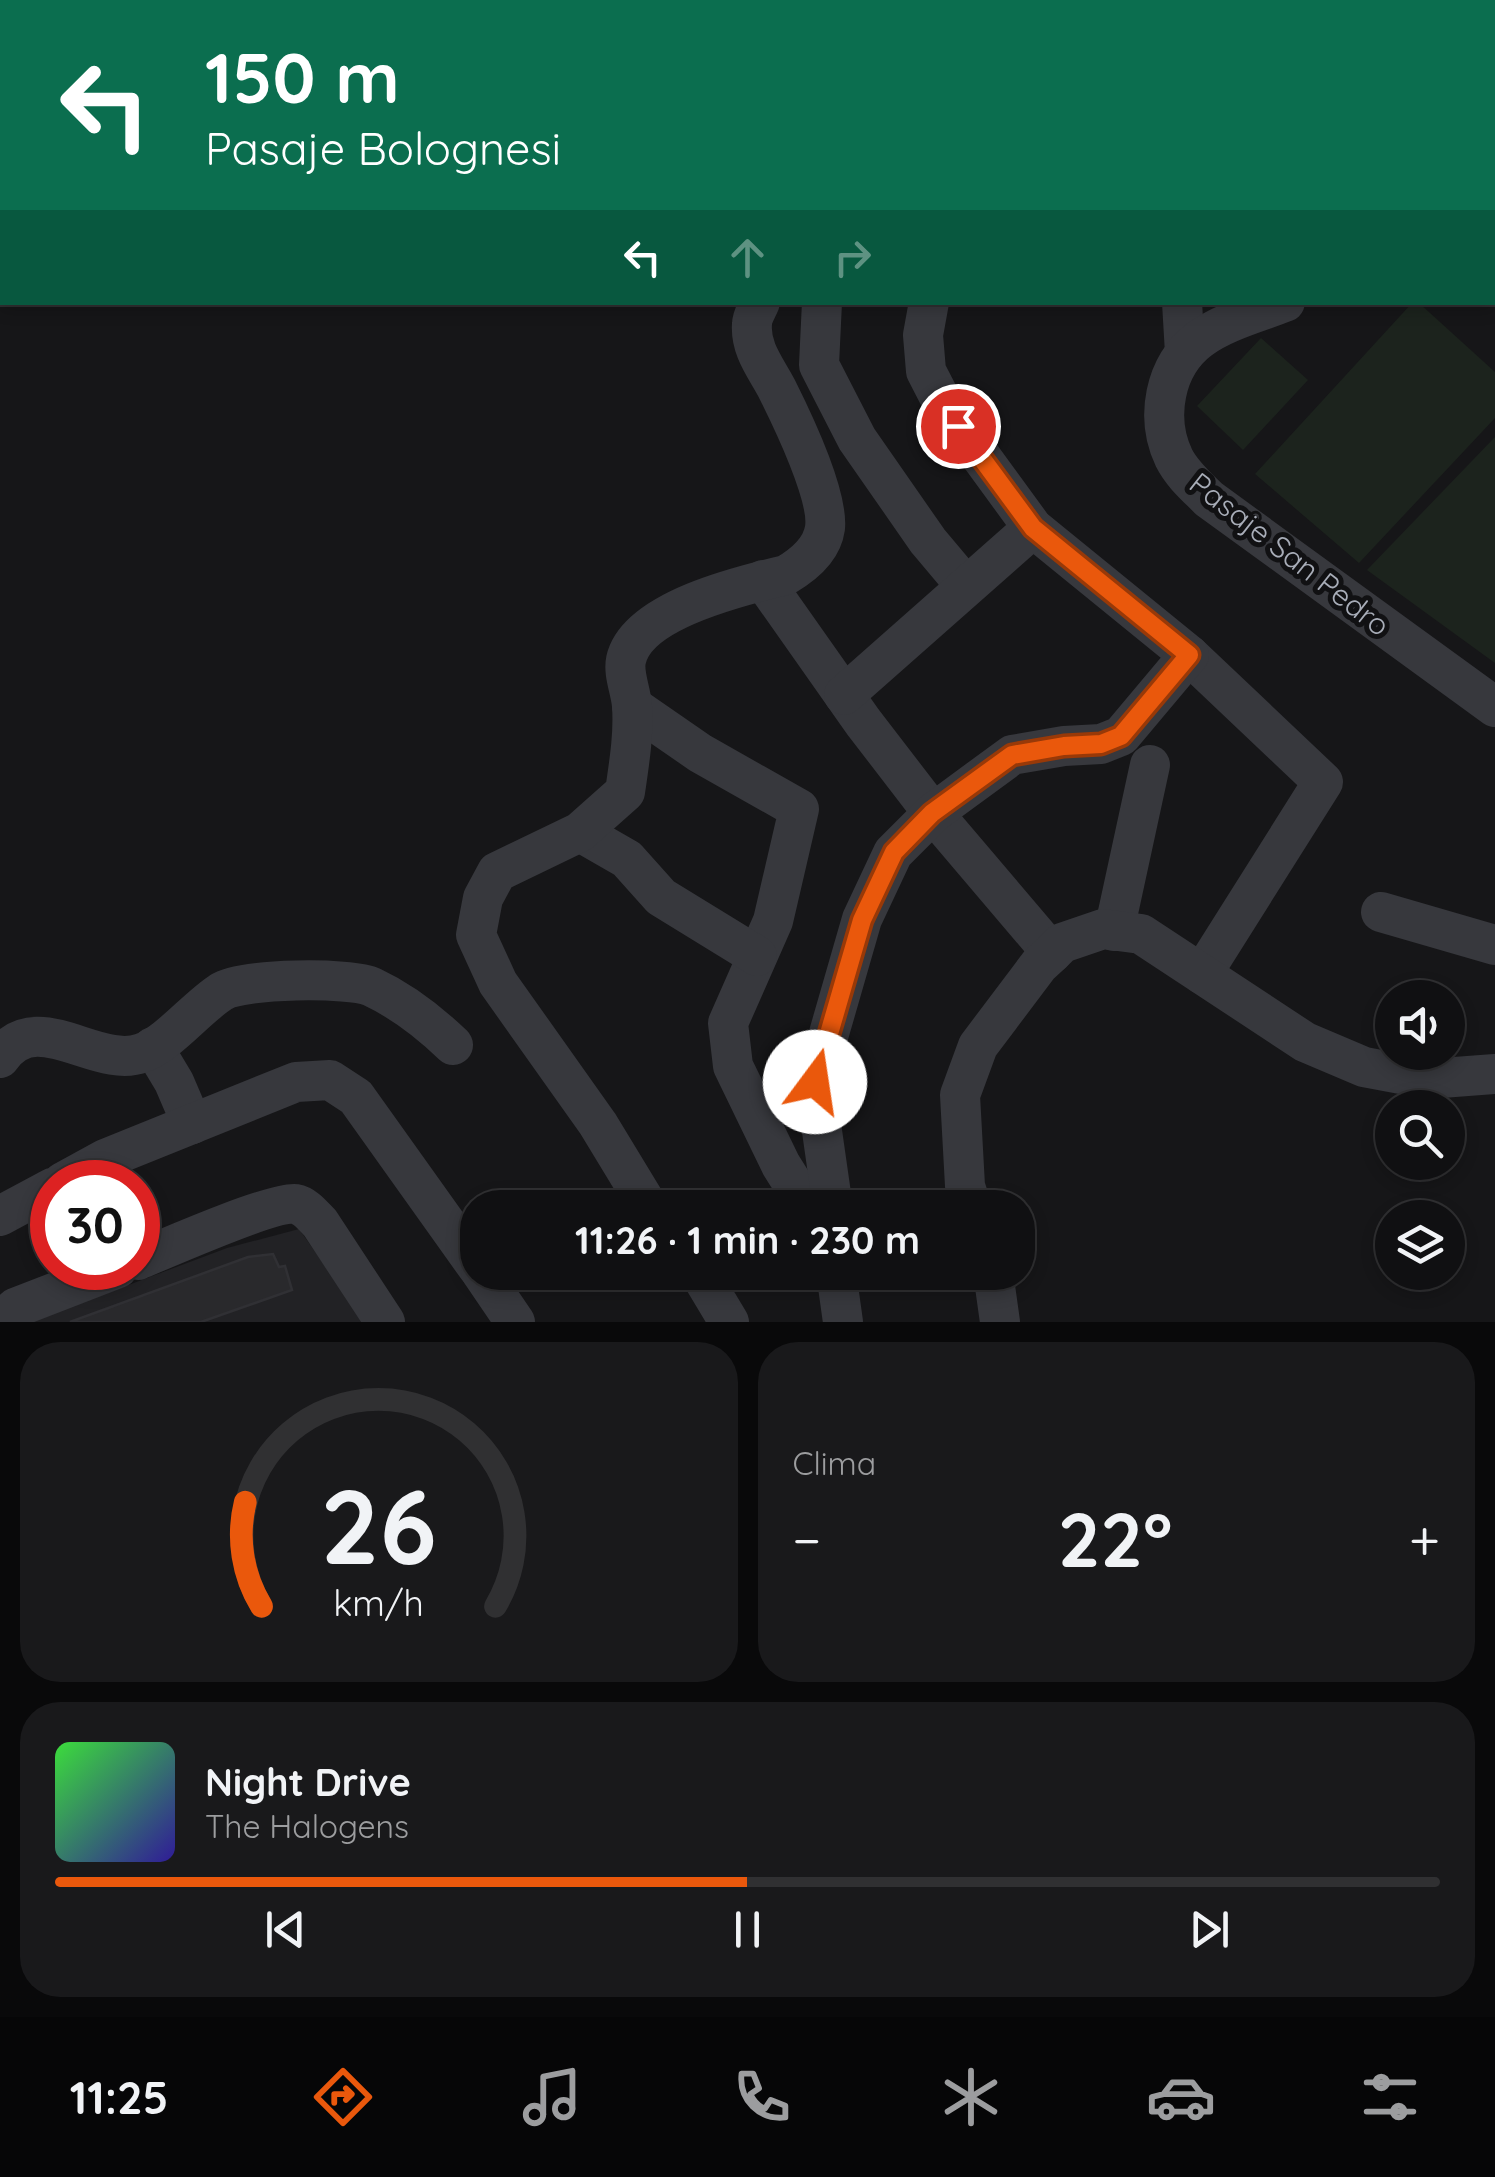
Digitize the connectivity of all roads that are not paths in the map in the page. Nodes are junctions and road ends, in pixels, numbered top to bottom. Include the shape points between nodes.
1 (759, 305) edge
2 (822, 305) edge
3 (928, 305) edge
4 (1182, 305) edge
5 (1278, 305) edge
6 (1185, 353) junction
7 (1033, 528) junction
8 (763, 580) junction
9 (965, 585) junction
10 (1189, 655) junction
11 (844, 695) junction
12 (632, 706) junction
13 (1495, 707) edge
14 (1150, 765) dead end
15 (932, 813) junction
16 (580, 832) junction
17 (1381, 912) dead end
18 (1114, 931) junction
19 (1495, 945) edge
20 (1052, 952) junction
21 (757, 956) junction
22 (1202, 974) junction
23 (453, 1045) dead end
24 (153, 1047) junction
25 (0, 1058) edge
26 (1495, 1074) edge
27 (192, 1124) junction
28 (106, 1160) edge
29 (637, 1190) edge
30 (796, 1190) edge
31 (830, 1190) edge
32 (966, 1190) edge
33 (30, 1200) edge
34 (0, 1216) edge
35 (460, 1243) edge
36 (160, 1251) edge
37 (61, 1290) edge
38 (493, 1290) edge
39 (710, 1290) edge
40 (840, 1290) edge
41 (996, 1290) edge
42 (6, 1322) edge
43 (385, 1322) edge
44 (515, 1322) edge
45 (729, 1322) edge
46 (842, 1322) edge
47 (1000, 1322) edge

1 - 8 street via 751,321 754,349 812,468 825,526 802,566
2 - 9 street via 819,365 826,380 857,439
3 - 7 street via 926,371
4 - 6 street
5 - 6 street via 1217,330
6 - 13 street, Pasaje San Pedro via 1167,386 1164,410 1170,447 1188,480
7 - 9 street
7 - 10 street
8 - 11 street
8 - 12 street via 671,612 646,628 625,664
9 - 11 street
10 - 15 street via 1121,736 1012,755
10 - 22 street via 1323,782
11 - 15 street
12 - 16 street via 625,792
12 - 21 street via 800,808 773,921
14 - 18 street
15 - 20 street
15 - 31 street via 894,852 862,920 815,1082
16 - 21 street via 627,859 661,897
16 - 29 street via 497,872 482,898 476,935 498,983
17 - 19 street
18 - 20 street via 1076,938
18 - 22 street via 1140,934
20 - 32 street via 978,1046 960,1095
21 - 30 street via 728,1023 734,1066
22 - 26 street via 1306,1042 1364,1068 1428,1079
23 - 24 street via 427,1020 369,985 280,980 225,988
24 - 25 street via 114,1057 30,1036
24 - 27 street
27 - 28 street
27 - 35 street via 296,1082 330,1080 356,1097
33 - 34 street
36 - 43 street via 295,1204 320,1223
37 - 42 street via 15,1308
38 - 44 street
39 - 45 street
40 - 46 street
41 - 47 street

